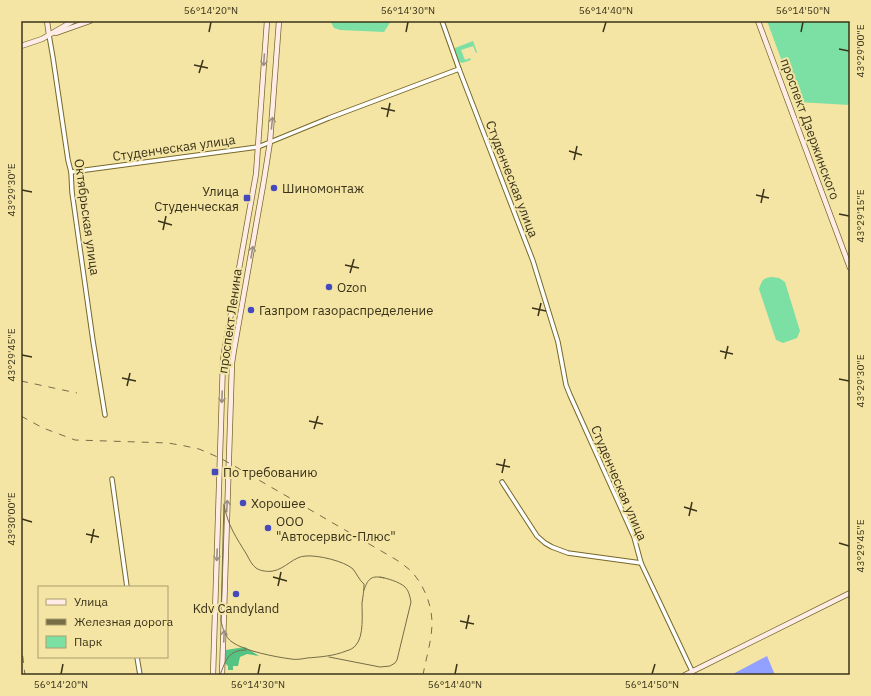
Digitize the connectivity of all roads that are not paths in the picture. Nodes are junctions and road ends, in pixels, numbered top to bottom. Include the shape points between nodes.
1 (47, 21) edge
2 (73, 21) edge
3 (90, 21) edge
4 (267, 21) edge
5 (279, 21) edge
6 (442, 21) edge
7 (758, 21) edge
8 (49, 35) junction
9 (21, 46) edge
10 (459, 69) junction
11 (270, 142) junction
12 (258, 147) junction
13 (71, 172) junction
14 (850, 268) edge
15 (105, 415) dead end
16 (112, 479) dead end
17 (502, 482) dead end
18 (641, 563) junction
19 (128, 586) edge
20 (850, 592) edge
21 (137, 658) edge
22 (692, 672) junction
23 (140, 675) edge
24 (213, 675) edge
25 (222, 675) edge
26 (684, 675) edge

1 - 8 main road, Октябрьская улица
2 - 8 main road
3 - 8 main road
4 -> 12 main road, проспект Ленина
11 -> 5 main road, проспект Ленина
6 - 10 street
7 - 14 main road, проспект Дзержинского
8 - 9 main road
8 - 13 street, Октябрьская улица
10 - 11 street, Студенческая улица
10 - 18 street, Студенческая улица via 533,261 558,342 566,385 634,537
11 - 12 street, Студенческая улица
25 -> 11 main road, проспект Ленина via 232,363
12 - 13 street, Студенческая улица
12 -> 24 main road, проспект Ленина via 256,174 223,361
13 - 15 street, Октябрьская улица
16 - 19 street
17 - 18 street via 537,536 545,543 568,553
18 - 22 street, Студенческая улица
20 - 22 main road
21 - 23 street
22 - 26 main road

